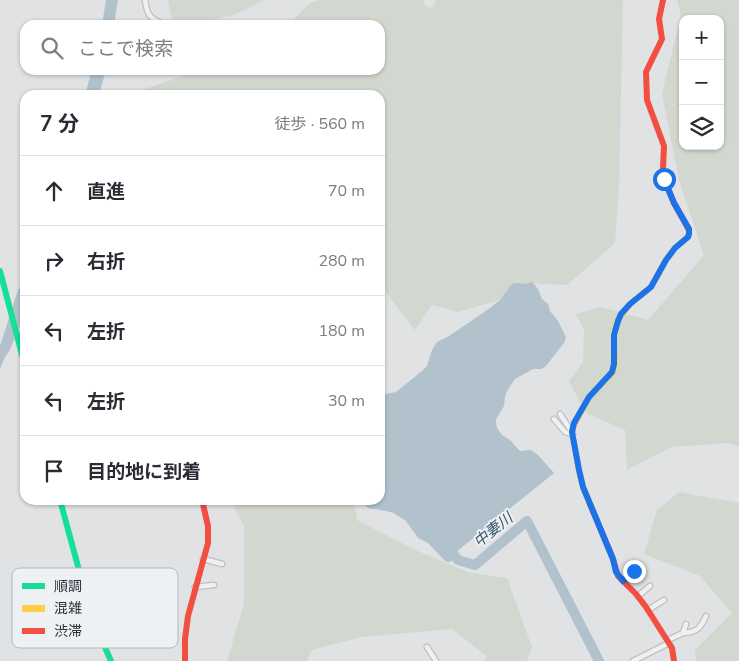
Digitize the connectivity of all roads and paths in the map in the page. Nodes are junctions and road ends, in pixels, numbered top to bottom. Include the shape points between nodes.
1 (145, 0) edge
2 (663, 0) edge
3 (155, 20) edge
4 (1, 276) edge
5 (20, 342) edge
6 (560, 414) dead end
7 (554, 419) dead end
8 (572, 434) junction
9 (61, 505) edge
10 (203, 505) edge
11 (204, 559) junction
12 (222, 564) dead end
13 (78, 568) edge
14 (634, 571) dead end
15 (623, 581) junction
16 (214, 585) dead end
17 (650, 586) dead end
18 (195, 587) junction
19 (638, 596) junction
20 (664, 600) dead end
21 (648, 610) junction
22 (706, 616) dead end
23 (686, 624) dead end
24 (683, 633) junction
25 (668, 641) junction
26 (427, 647) dead end
27 (105, 648) edge
28 (111, 661) edge
29 (185, 661) edge
30 (436, 661) edge
31 (633, 661) edge
32 (674, 661) edge

1 - 3 street via 147,13
2 - 8 street via 659,19 662,39 646,72 647,100 664,146 664,179 689,234 666,260 651,287 621,314 614,335 612,372 589,397 574,423
4 - 5 street
6 - 8 street
7 - 8 street via 565,432
8 - 15 street via 583,487 616,572
9 - 13 street
10 - 11 street via 209,535
11 - 12 street
11 - 18 street
14 - 15 street
15 - 19 street
16 - 18 street
17 - 19 street
18 - 29 street via 185,632
19 - 21 street
20 - 21 street
21 - 25 street
22 - 24 street via 697,630
23 - 24 street
24 - 25 street
25 - 31 street
25 - 32 street
26 - 30 street
27 - 28 street

